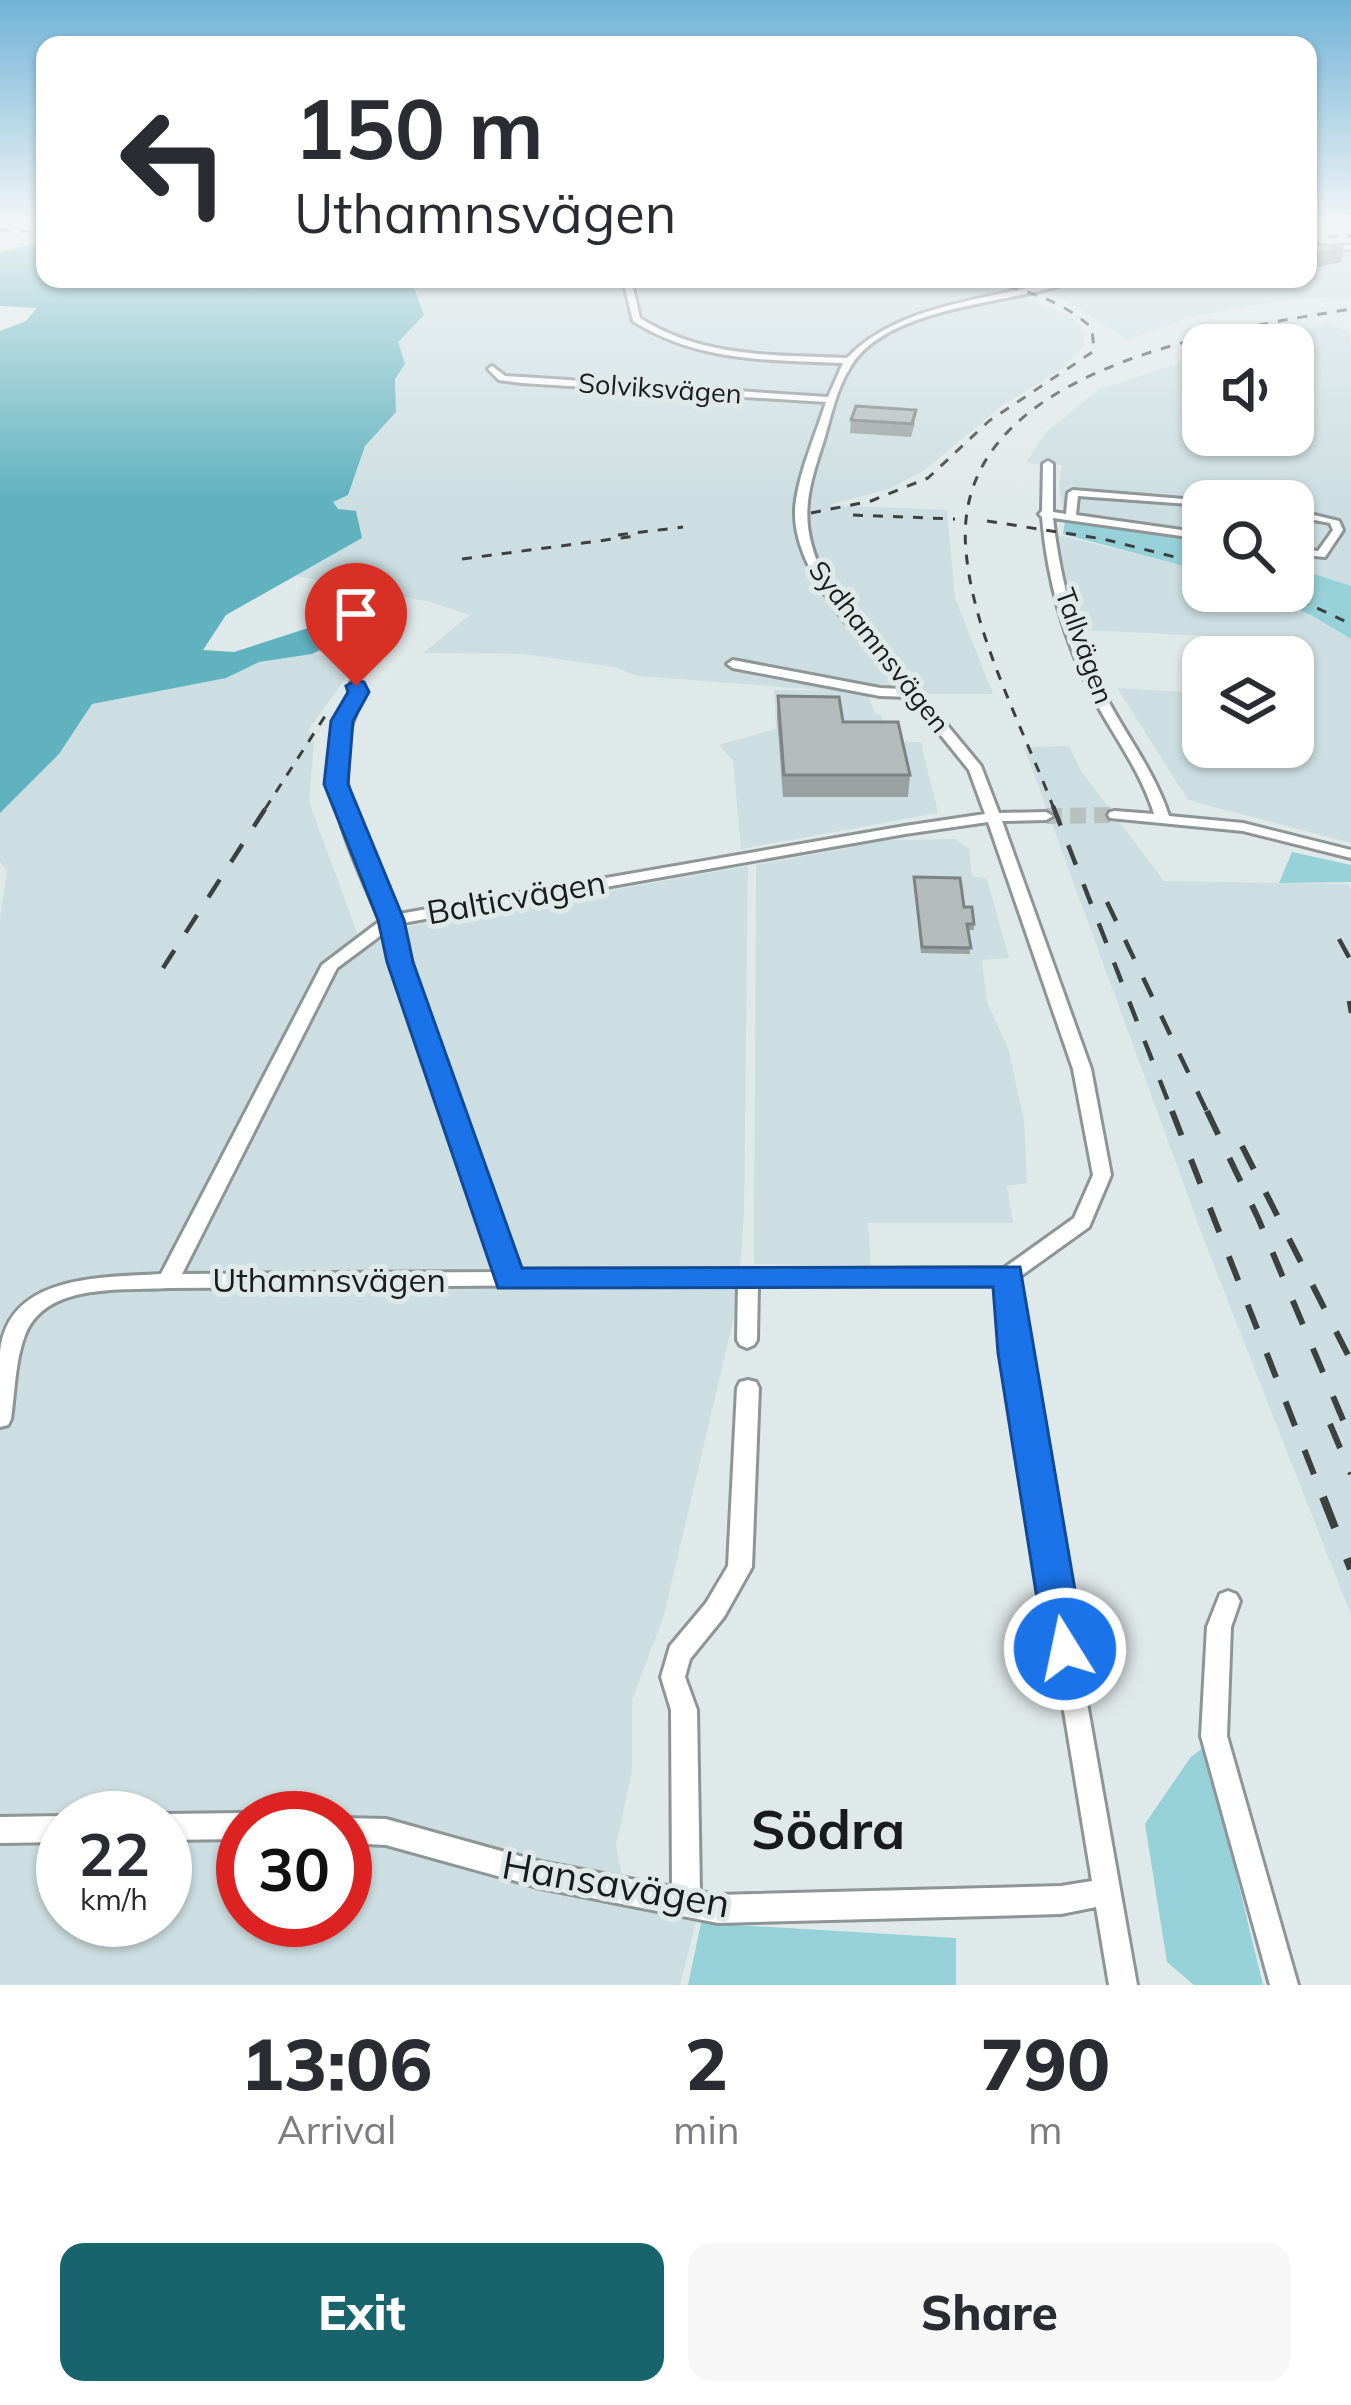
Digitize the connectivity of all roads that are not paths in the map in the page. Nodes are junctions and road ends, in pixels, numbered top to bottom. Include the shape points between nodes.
1 (635, 315) edge
2 (937, 315) edge
3 (849, 362) junction
4 (491, 368) dead end
5 (833, 400) junction
6 (1048, 464) dead end
7 (1147, 498) junction
8 (1182, 500) edge
9 (1044, 514) junction
10 (1071, 516) junction
11 (1314, 517) edge
12 (1126, 523) junction
13 (1182, 532) edge
14 (1314, 554) edge
15 (733, 664) dead end
16 (356, 686) dead end
17 (911, 693) junction
18 (1115, 815) tunnel mouth
19 (1046, 816) tunnel mouth
20 (996, 817) junction
21 (1162, 817) junction
22 (1351, 854) edge
23 (391, 920) junction
24 (1008, 1275) junction
25 (509, 1280) junction
26 (748, 1280) junction
27 (168, 1281) junction
28 (747, 1340) dead end
29 (748, 1388) dead end
30 (0, 1419) edge
31 (1228, 1601) dead end
32 (36, 1829) edge
33 (0, 1830) edge
34 (372, 1831) edge
35 (1105, 1892) junction
36 (686, 1902) junction
37 (1123, 1985) edge
38 (1284, 1985) edge

1 - 3 street via 674,342
2 - 3 street via 864,345
3 - 5 street, Sydhamnsvägen
4 - 5 street, Solviksvägen via 522,380
5 - 17 street, Sydhamnsvägen via 801,492 800,543
6 - 9 street, Tallvägen
7 - 8 street
7 - 10 street via 1072,493
7 - 12 street
9 - 10 street
9 - 21 street, Tallvägen via 1083,659
10 - 12 street
11 - 14 street via 1334,521 1338,530
12 - 13 street
15 - 17 street
16 - 23 street via 342,721 336,784
17 - 20 street, Sydhamnsvägen via 976,770
18 - 21 street
19 - 20 street, Balticvägen
20 - 23 street, Balticvägen
20 - 24 street via 1082,1069 1102,1175 1082,1222
21 - 22 street via 1243,826
23 - 25 street
23 - 27 street, Balticvägen via 330,965
24 - 26 street, Uthamnsvägen
24 - 35 street
25 - 26 street, Uthamnsvägen
25 - 27 street, Uthamnsvägen
26 - 28 street
27 - 30 street, Uthamnsvägen via 61,1290 36,1301 16,1332
29 - 36 street via 740,1567 679,1654 673,1677 684,1710
31 - 38 street via 1219,1627 1214,1736
32 - 33 street
34 - 36 street, Hansavägen
35 - 36 street, Hansavägen via 1061,1900 718,1909
35 - 37 street

